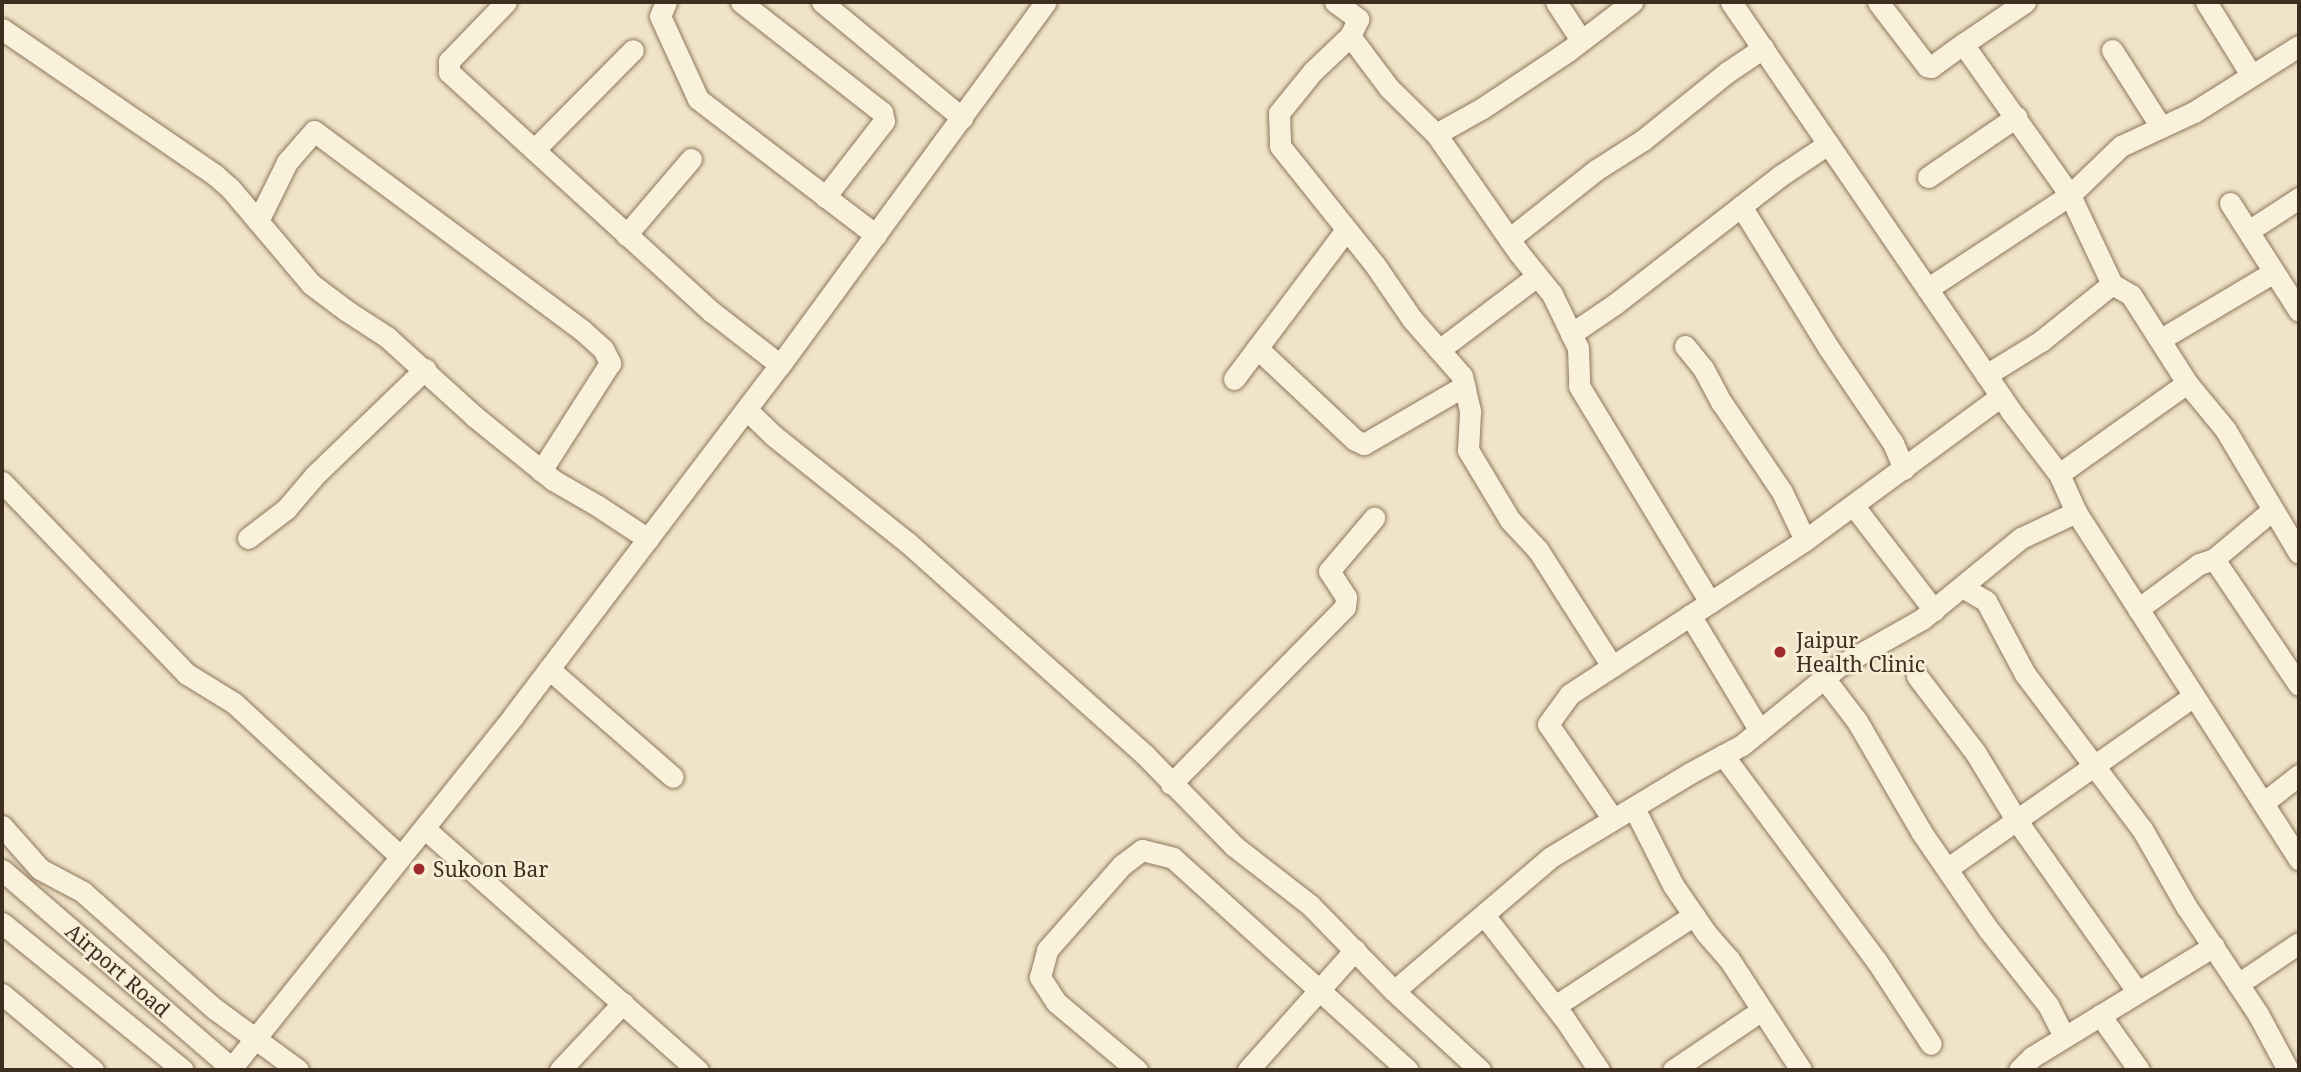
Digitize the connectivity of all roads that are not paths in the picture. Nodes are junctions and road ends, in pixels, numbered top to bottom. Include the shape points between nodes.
1 (506, 2) edge
2 (666, 2) edge
3 (741, 2) edge
4 (822, 2) edge
5 (1335, 2) edge
6 (1556, 2) edge
7 (1632, 2) edge
8 (1731, 2) edge
9 (1878, 2) edge
10 (2025, 2) edge
11 (2206, 2) edge
12 (1043, 4) edge
13 (1359, 19) edge
14 (2, 29) edge
15 (1581, 40) junction
16 (1963, 44) junction
17 (2299, 46) edge
18 (1763, 48) junction
19 (633, 50) dead end
20 (2112, 50) dead end
21 (2251, 75) junction
22 (2016, 117) junction
23 (962, 118) junction
24 (2161, 127) junction
25 (1436, 134) junction
26 (1829, 144) junction
27 (535, 149) junction
28 (691, 159) dead end
29 (1928, 177) dead end
30 (2070, 195) junction
31 (825, 197) junction
32 (2299, 198) edge
33 (2230, 203) dead end
34 (1741, 206) junction
35 (258, 221) junction
36 (1346, 230) junction
37 (2250, 230) junction
38 (626, 234) junction
39 (876, 235) junction
40 (1509, 239) junction
41 (2274, 272) junction
42 (1537, 276) junction
43 (2112, 284) junction
44 (1927, 289) junction
45 (2299, 311) edge
46 (1571, 334) junction
47 (2161, 339) junction
48 (1685, 346) dead end
49 (1257, 348) junction
50 (1439, 350) junction
51 (780, 365) junction
52 (425, 369) junction
53 (1986, 375) junction
54 (1234, 379) dead end
55 (2187, 383) junction
56 (1464, 386) junction
57 (2001, 396) junction
58 (747, 410) junction
59 (1904, 469) junction
60 (541, 471) junction
61 (2059, 474) junction
62 (2, 482) edge
63 (1853, 505) junction
64 (2272, 511) junction
65 (2076, 512) junction
66 (1374, 518) dead end
67 (248, 538) dead end
68 (648, 539) junction
69 (1805, 540) junction
70 (2299, 553) edge
71 (2214, 559) junction
72 (1962, 587) junction
73 (1710, 602) junction
74 (2138, 609) junction
75 (1934, 610) junction
76 (1690, 615) junction
77 (1612, 666) junction
78 (549, 669) junction
79 (1917, 676) dead end
80 (1824, 678) junction
81 (2299, 685) edge
82 (2194, 696) junction
83 (1760, 731) junction
84 (1723, 755) junction
85 (2094, 767) junction
86 (2299, 775) edge
87 (673, 777) dead end
88 (1171, 784) junction
89 (2263, 803) junction
90 (1634, 807) junction
91 (1613, 819) junction
92 (2017, 821) junction
93 (2, 826) edge
94 (424, 828) junction
95 (401, 857) junction
96 (2299, 860) edge
97 (1948, 868) junction
98 (2, 870) edge
99 (1485, 915) junction
100 (1694, 915) junction
101 (2, 923) edge
102 (2299, 943) edge
103 (2214, 946) junction
104 (1354, 950) junction
105 (2238, 984) junction
106 (1394, 991) junction
107 (2137, 991) junction
108 (1317, 992) junction
109 (2, 994) edge
110 (623, 1003) junction
111 (1555, 1006) junction
112 (1762, 1010) junction
113 (2100, 1015) junction
114 (2064, 1037) junction
115 (257, 1039) junction
116 (1931, 1044) dead end
117 (93, 1070) edge
118 (183, 1070) edge
119 (232, 1070) edge
120 (298, 1070) edge
121 (559, 1070) edge
122 (698, 1070) edge
123 (1137, 1070) edge
124 (1248, 1070) edge
125 (1408, 1070) edge
126 (1480, 1070) edge
127 (1599, 1070) edge
128 (1673, 1070) edge
129 (1801, 1070) edge
130 (2019, 1070) edge
131 (2139, 1070) edge
132 (2288, 1070) edge

1 - 27 street via 448,67 469,92
2 - 31 street via 660,16 698,99
3 - 31 street via 882,112 884,121
4 - 23 street
5 - 13 street
6 - 15 street
7 - 15 street
8 - 18 street
9 - 16 street via 1927,66
10 - 16 street
11 - 21 street
12 - 23 street
13 - 25 street via 1389,88
13 - 36 street via 1279,113 1280,146
14 - 35 street via 215,175
15 - 25 street via 1481,109
16 - 22 street
17 - 21 street
18 - 26 street
18 - 40 street
19 - 27 street
20 - 24 street
21 - 24 street via 2194,112
22 - 29 street
22 - 30 street
23 - 39 street
24 - 30 street via 2121,146
25 - 40 street
26 - 34 street
26 - 44 street
27 - 38 street
28 - 38 street
30 - 43 street
30 - 44 street
31 - 39 street
32 - 37 street
33 - 37 street
34 - 46 street
34 - 59 street via 1893,443
35 - 52 street via 311,284
35 - 60 street via 287,162 314,131 583,331 603,349 610,363
36 - 49 street
36 - 50 street
37 - 41 street
38 - 51 street via 712,312
39 - 51 street
40 - 42 street
41 - 45 street
41 - 47 street
42 - 46 street via 1552,294
42 - 50 street
43 - 47 street via 2131,295
43 - 53 street via 2042,341
44 - 53 street
46 - 73 street via 1578,348 1579,386
47 - 55 street
48 - 69 street via 1782,492
49 - 54 street
49 - 56 street via 1364,444
50 - 56 street via 1462,376
51 - 58 street
52 - 60 street
52 - 67 street via 286,509
53 - 57 street
55 - 61 street
55 - 64 street via 2225,429
56 - 77 street via 1470,412 1468,450 1510,520 1538,550
57 - 59 street
57 - 61 street
58 - 68 street
58 - 88 street via 907,541 1144,754
59 - 63 street
60 - 68 street
61 - 65 street
62 - 95 street via 187,674 233,703
63 - 69 street
63 - 75 street
64 - 70 street
64 - 71 street
65 - 72 street via 2021,538
65 - 74 street
66 - 88 street via 1329,571 1346,597 1345,607
68 - 78 street
69 - 73 street
71 - 74 street via 2199,564
71 - 81 street
72 - 75 street
72 - 85 street via 1986,601 2025,674
73 - 76 street
74 - 82 street
75 - 80 street
76 - 77 street
76 - 83 street
77 - 91 street via 1570,694 1548,724
78 - 87 street
78 - 94 street
79 - 92 street via 1975,752
80 - 83 street
80 - 97 street via 1857,721 1922,833
82 - 85 street
82 - 89 street
83 - 84 street
84 - 90 street
84 - 116 street via 1875,960
85 - 92 street
85 - 103 street via 2142,830
86 - 89 street
88 - 104 street via 1234,846 1310,905
89 - 96 street
90 - 91 street
90 - 100 street via 1673,885
91 - 99 street via 1551,858
92 - 97 street
92 - 107 street
93 - 115 street via 40,869 83,892 215,1009
94 - 95 street
94 - 110 street
95 - 115 street
97 - 114 street via 1988,929 2048,1004
98 - 119 street, Airport Road
99 - 106 street
99 - 111 street
100 - 111 street
100 - 112 street
101 - 118 street, Airport Road
102 - 105 street
103 - 105 street
103 - 107 street
104 - 106 street
104 - 108 street
105 - 132 street
106 - 126 street
107 - 113 street
108 - 123 street via 1173,858 1142,850 1122,865 1046,950 1040,977 1056,1002
108 - 124 street
108 - 125 street
109 - 117 street
110 - 121 street
110 - 122 street
111 - 127 street
112 - 128 street
112 - 129 street
113 - 114 street
113 - 131 street
114 - 130 street
115 - 119 street
115 - 120 street

